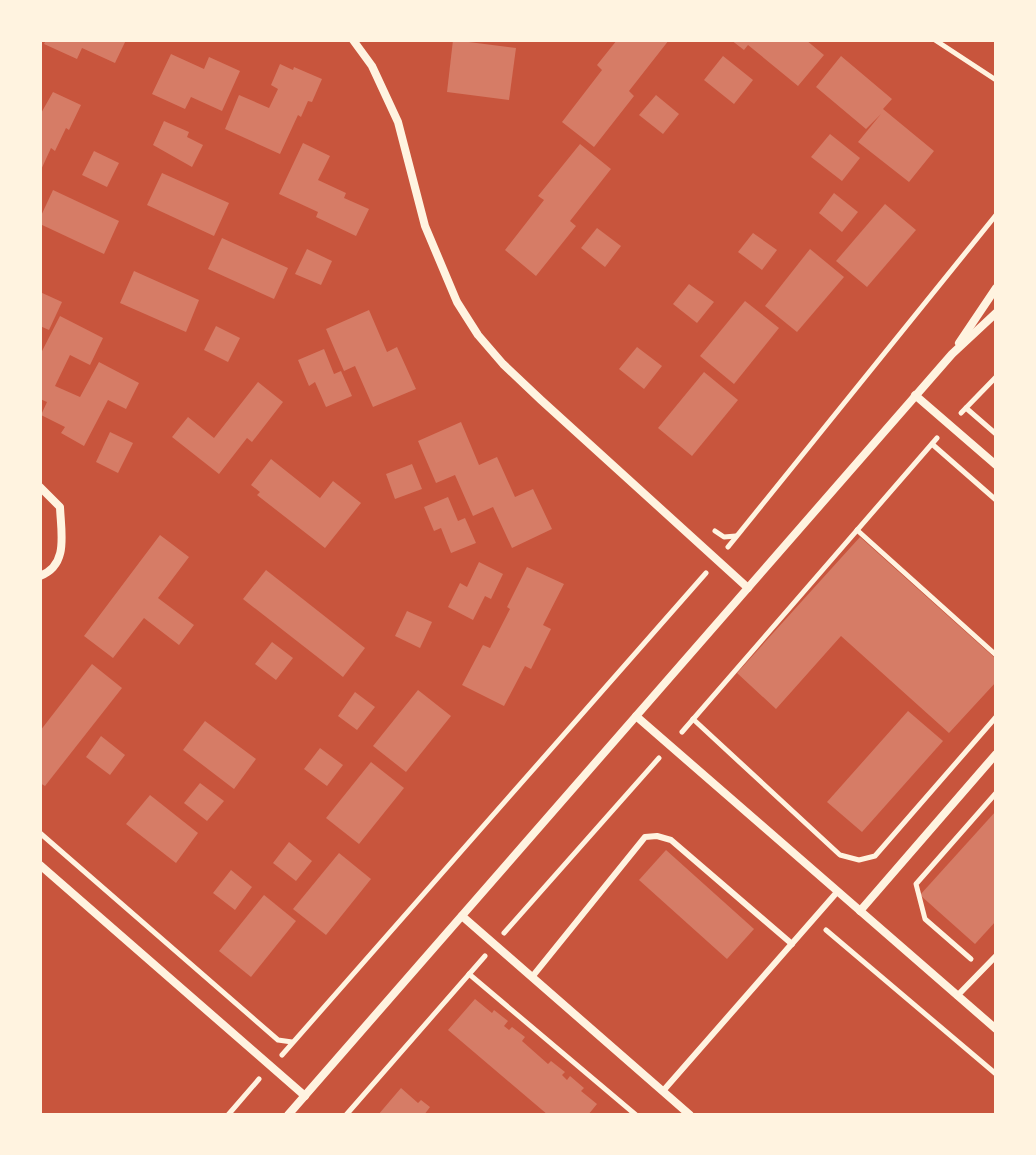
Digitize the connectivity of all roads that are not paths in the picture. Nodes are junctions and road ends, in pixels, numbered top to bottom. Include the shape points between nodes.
1 (353, 40) edge
2 (996, 288) edge
3 (996, 313) edge
4 (952, 354) junction
5 (915, 395) junction
6 (996, 465) edge
7 (40, 487) edge
8 (40, 576) edge
9 (748, 588) junction
10 (636, 716) junction
11 (996, 754) edge
12 (40, 865) edge
13 (838, 891) junction
14 (860, 911) junction
15 (462, 916) junction
16 (792, 944) junction
17 (996, 956) edge
18 (532, 977) junction
19 (957, 996) junction
20 (996, 1029) edge
21 (663, 1091) junction
22 (305, 1096) junction
23 (686, 1114) edge
24 (288, 1115) edge

1 - 9 street via 372,66 398,122 425,226 457,302 478,335 541,400
2 - 4 street
3 - 4 street
4 - 5 street
5 - 6 street
5 - 9 street
7 - 8 street via 60,507 61,557 51,572
9 - 10 street
10 - 13 street
10 - 15 street
11 - 14 street
12 - 22 street
13 - 14 street
13 - 16 lane
14 - 19 street
15 - 18 street
15 - 22 street
16 - 18 lane via 671,840 645,837
16 - 21 lane
17 - 19 lane
18 - 21 street
19 - 20 street
21 - 23 street
22 - 24 street

